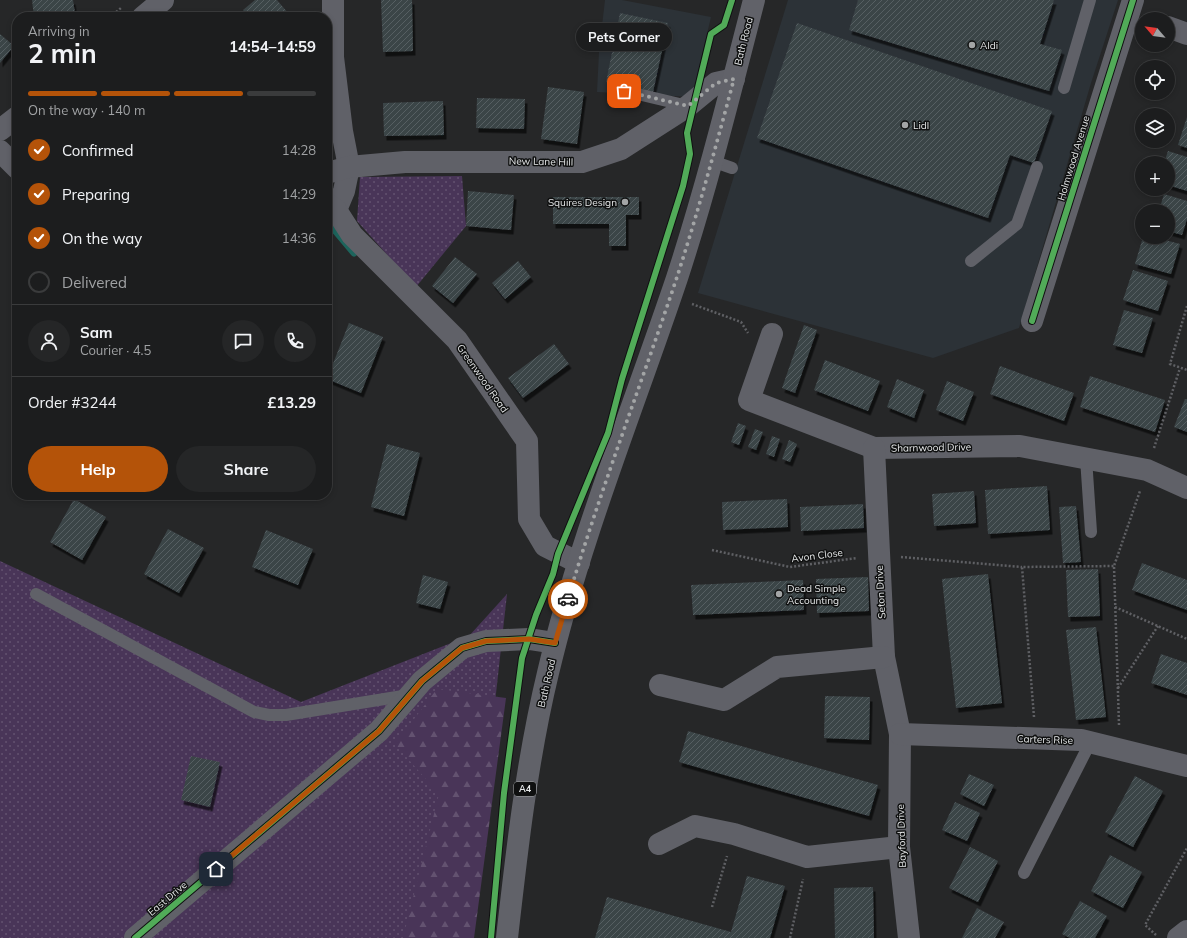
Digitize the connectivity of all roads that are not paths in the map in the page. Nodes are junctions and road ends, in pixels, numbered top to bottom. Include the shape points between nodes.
1 (333, 0) edge
2 (754, 0) edge
3 (1090, 0) edge
4 (160, 1) edge
5 (1136, 10) edge
6 (148, 12) edge
7 (1175, 30) edge
8 (1187, 34) edge
9 (734, 79) junction
10 (1064, 88) dead end
11 (624, 91) dead end
12 (688, 106) junction
13 (12, 121) edge
14 (0, 130) edge
15 (0, 152) edge
16 (12, 163) edge
17 (1037, 167) dead end
18 (350, 168) junction
19 (332, 172) edge
20 (332, 206) edge
21 (332, 208) edge
22 (971, 261) dead end
23 (1032, 321) dead end
24 (772, 334) dead end
25 (874, 448) junction
26 (1086, 458) junction
27 (1187, 488) edge
28 (1091, 532) dead end
29 (579, 563) junction
30 (36, 594) dead end
31 (555, 643) junction
32 (884, 657) junction
33 (660, 685) dead end
34 (411, 694) junction
35 (900, 734) junction
36 (1090, 743) junction
37 (1187, 766) edge
38 (659, 844) dead end
39 (899, 847) junction
40 (1024, 873) dead end
41 (1187, 931) edge
42 (135, 938) edge
43 (507, 938) edge
44 (909, 938) edge
45 (1178, 938) edge

1 - 18 street via 333,57 342,131
2 - 9 main road, Bath Road / A4
3 - 10 lane
4 - 6 street
5 - 23 street, Holmwood Avenue
7 - 8 street
9 - 12 street, New Lane Hill via 716,83
9 - 29 main road, Bath Road / A4 via 722,164 677,277
11 - 12 lane
12 - 18 street, New Lane Hill via 621,150 582,162 406,162
13 - 14 street
15 - 16 street
17 - 22 lane via 1017,224
18 - 19 street, New Lane Hill
18 - 20 street, Greenwood Road via 344,191
21 - 29 street, Greenwood Road via 352,235 457,340 527,441 529,519 545,546
24 - 25 street, Sharnwood Drive via 749,400
25 - 26 street, Sharnwood Drive via 1020,446
25 - 32 street, Seton Drive
26 - 27 street, Sharnwood Drive via 1147,470
26 - 28 lane
29 - 31 main road, Bath Road / A4
30 - 34 lane via 254,712 286,715
31 - 34 street, East Drive via 529,639 493,640 462,648 422,681
31 - 43 main road, Bath Road / A4 via 531,749
32 - 33 street via 777,667 724,700
32 - 35 street, Seton Drive
34 - 42 street, East Drive via 379,731
35 - 36 street, Carters Rise via 1080,740
35 - 39 street, Bayford Drive
36 - 37 street, Carters Rise
36 - 40 lane
38 - 39 street via 695,826 734,834 807,856
39 - 44 street, Bayford Drive
41 - 45 street

